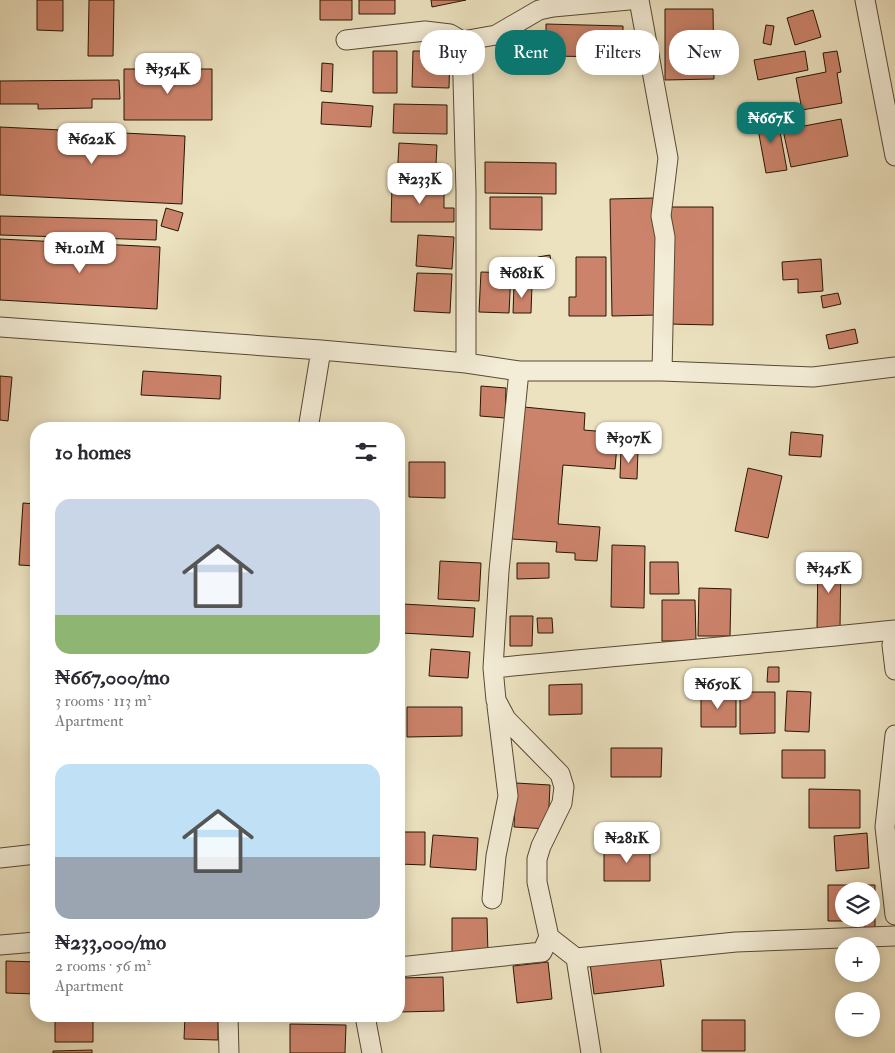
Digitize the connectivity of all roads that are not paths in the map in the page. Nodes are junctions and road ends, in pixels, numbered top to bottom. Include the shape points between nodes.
1 (629, 0) edge
2 (639, 0) edge
3 (865, 0) edge
4 (420, 31) edge
5 (485, 36) edge
6 (346, 40) dead end
7 (463, 75) edge
8 (895, 156) edge
9 (0, 327) edge
10 (321, 350) junction
11 (466, 363) junction
12 (895, 367) edge
13 (519, 371) junction
14 (662, 371) junction
15 (309, 422) edge
16 (895, 632) edge
17 (493, 668) junction
18 (895, 670) edge
19 (496, 700) junction
20 (895, 735) edge
21 (30, 855) edge
22 (0, 858) edge
23 (492, 899) dead end
24 (895, 915) edge
25 (895, 936) edge
26 (549, 937) junction
27 (30, 942) edge
28 (0, 945) edge
29 (576, 958) junction
30 (405, 965) edge
31 (228, 1022) edge
32 (366, 1022) edge
33 (229, 1053) edge
34 (372, 1053) edge
35 (591, 1053) edge

1 - 5 street via 538,10 496,34
2 - 14 street via 668,158 661,216 665,236
3 - 8 street
4 - 6 street
7 - 11 street
9 - 10 street
10 - 11 street
10 - 15 street
11 - 13 street
12 - 14 street via 813,377
13 - 14 street
13 - 17 street
16 - 17 street
16 - 18 street via 892,645
17 - 19 street
19 - 23 street via 508,796 496,856
19 - 26 street via 506,719 560,774 564,787 562,803 537,860 537,882
20 - 24 street via 885,827
21 - 22 street
25 - 29 street via 736,942
26 - 29 street
26 - 30 street via 542,952
27 - 28 street
29 - 35 street
31 - 33 street
32 - 34 street

